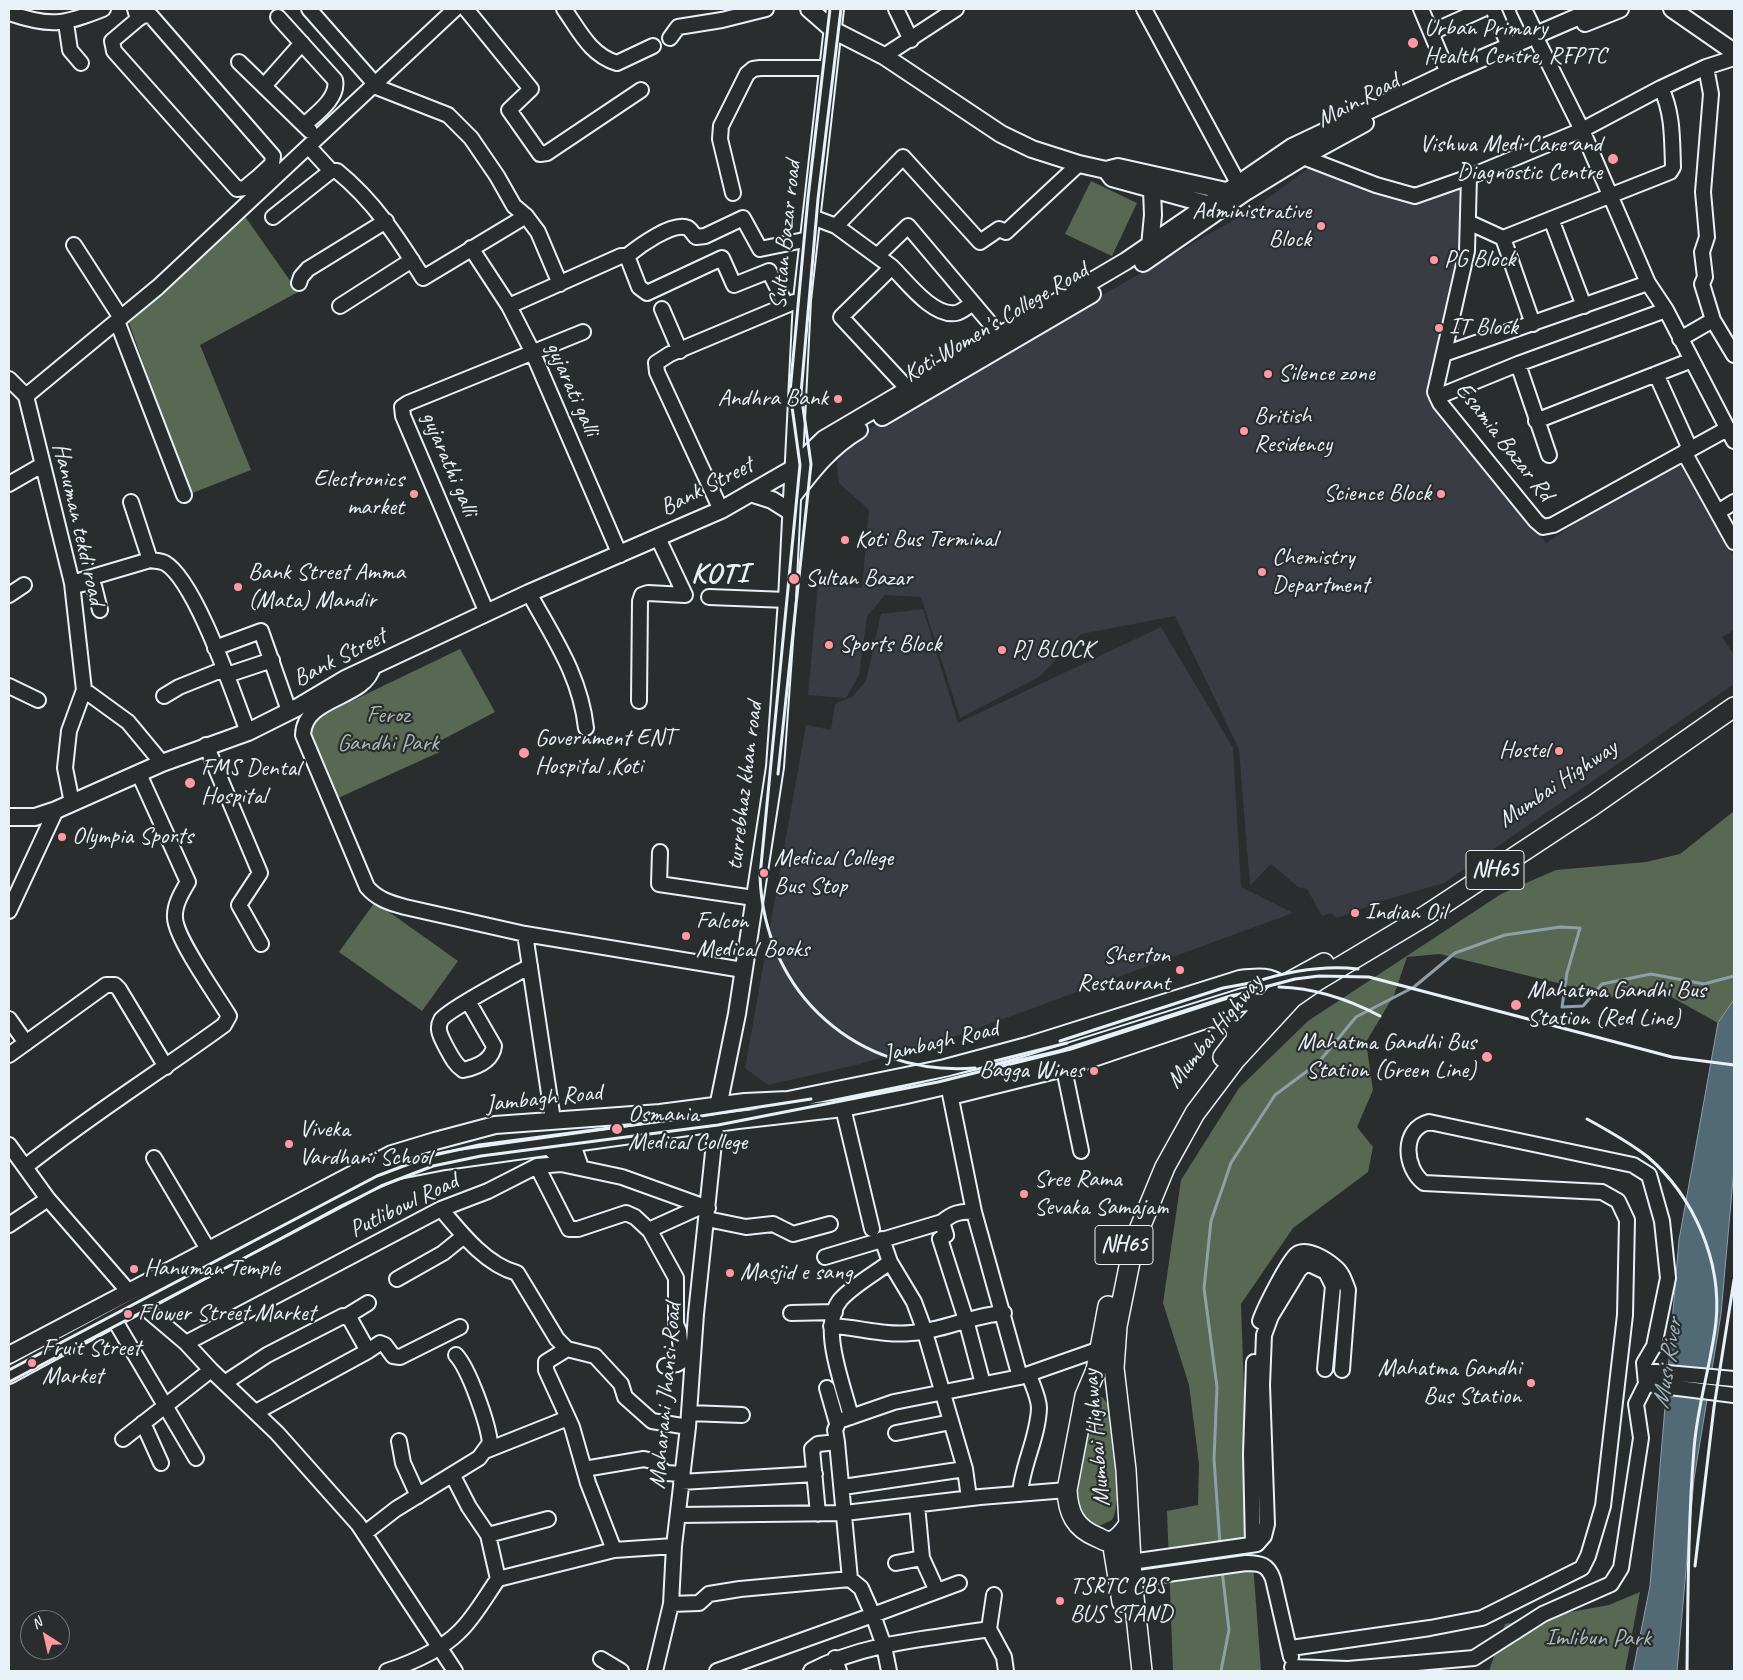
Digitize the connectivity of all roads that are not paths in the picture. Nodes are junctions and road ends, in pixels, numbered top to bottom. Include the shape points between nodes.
1 (104, 9) edge
2 (309, 9) edge
3 (454, 9) edge
4 (466, 9) edge
5 (564, 9) edge
6 (766, 9) edge
7 (809, 9) edge
8 (835, 9) edge
9 (896, 9) edge
10 (956, 9) edge
11 (1144, 9) edge
12 (1421, 9) edge
13 (1483, 9) edge
14 (1493, 9) edge
15 (1524, 9) edge
16 (1596, 9) edge
17 (1620, 9) edge
18 (1672, 9) edge
19 (1691, 9) edge
20 (9, 13) edge
21 (137, 14) edge
22 (278, 17) dead end
23 (66, 23) junction
24 (833, 30) junction
25 (1432, 32) junction
26 (670, 38) dead end
27 (1538, 39) junction
28 (911, 40) junction
29 (1734, 40) edge
30 (302, 44) junction
31 (653, 46) dead end
32 (1509, 46) junction
33 (1734, 52) edge
34 (884, 56) junction
35 (1734, 58) edge
36 (239, 62) dead end
37 (81, 63) dead end
38 (1706, 67) junction
39 (828, 68) junction
40 (1448, 73) junction
41 (375, 85) junction
42 (264, 86) junction
43 (1661, 88) junction
44 (641, 90) dead end
45 (304, 125) junction
46 (1582, 130) junction
47 (313, 143) junction
48 (1298, 152) junction
49 (1078, 164) junction
50 (1106, 170) junction
51 (331, 171) junction
52 (1469, 176) junction
53 (261, 183) junction
54 (1152, 190) junction
55 (1232, 192) junction
56 (733, 193) dead end
57 (1609, 197) junction
58 (1212, 208) junction
59 (526, 216) junction
60 (273, 217) dead end
61 (812, 217) junction
62 (1551, 219) junction
63 (386, 221) junction
64 (1468, 222) junction
65 (836, 226) junction
66 (1503, 238) junction
67 (809, 239) junction
68 (74, 245) dead end
69 (1150, 246) junction
70 (471, 248) junction
71 (627, 256) junction
72 (877, 256) junction
73 (412, 260) junction
74 (892, 267) junction
75 (299, 283) dead end
76 (1648, 283) junction
77 (560, 284) junction
78 (802, 300) junction
79 (972, 303) junction
80 (786, 305) junction
81 (340, 306) dead end
82 (509, 306) junction
83 (1584, 306) junction
84 (662, 309) dead end
85 (1666, 310) junction
86 (119, 320) junction
87 (1713, 320) junction
88 (1533, 324) junction
89 (583, 332) dead end
90 (1000, 335) junction
91 (1680, 339) junction
92 (680, 350) junction
93 (532, 351) junction
94 (1444, 354) junction
95 (1734, 355) edge
96 (1692, 360) junction
97 (1518, 364) junction
98 (1656, 374) junction
99 (9, 379) edge
100 (908, 389) junction
101 (26, 396) junction
102 (1437, 397) junction
103 (1536, 421) junction
104 (1731, 435) edge
105 (1687, 450) junction
106 (1550, 455) dead end
107 (42, 465) junction
108 (794, 468) junction
109 (9, 484) edge
110 (750, 493) junction
111 (184, 495) dead end
112 (131, 502) dead end
113 (1734, 502) edge
114 (792, 504) junction
115 (721, 510) junction
116 (1718, 512) junction
117 (658, 538) junction
118 (1734, 542) edge
119 (620, 555) junction
120 (150, 560) junction
121 (73, 585) junction
122 (24, 586) dead end
123 (529, 593) junction
124 (9, 595) edge
125 (708, 597) dead end
126 (787, 600) junction
127 (100, 610) dead end
128 (488, 613) junction
129 (215, 648) junction
130 (272, 660) junction
131 (373, 666) junction
132 (226, 672) junction
133 (9, 686) edge
134 (84, 690) junction
135 (1734, 693) edge
136 (164, 696) dead end
137 (38, 700) dead end
138 (639, 700) dead end
139 (1734, 707) edge
140 (289, 711) junction
141 (586, 728) dead end
142 (248, 732) junction
143 (206, 745) junction
144 (162, 763) junction
145 (139, 774) junction
146 (72, 803) junction
147 (56, 810) junction
148 (9, 816) edge
149 (660, 852) dead end
150 (754, 898) junction
151 (9, 911) edge
152 (525, 934) junction
153 (261, 944) dead end
154 (530, 966) junction
155 (743, 970) junction
156 (1282, 998) junction
157 (468, 1001) junction
158 (9, 1019) edge
159 (1234, 1042) junction
160 (26, 1043) junction
161 (9, 1055) edge
162 (166, 1067) junction
163 (1064, 1069) junction
164 (950, 1092) junction
165 (718, 1107) junction
166 (843, 1108) junction
167 (587, 1117) junction
168 (553, 1120) junction
169 (716, 1124) junction
170 (609, 1138) junction
171 (9, 1145) edge
172 (402, 1151) junction
173 (523, 1151) junction
174 (1081, 1151) dead end
175 (154, 1158) dead end
176 (537, 1166) junction
177 (25, 1167) junction
178 (581, 1167) junction
179 (401, 1170) junction
180 (48, 1199) junction
181 (441, 1209) junction
182 (706, 1211) junction
183 (974, 1212) junction
184 (942, 1222) junction
185 (9, 1224) edge
186 (830, 1224) dead end
187 (872, 1229) dead end
188 (649, 1230) junction
189 (464, 1236) junction
190 (882, 1239) junction
191 (209, 1250) junction
192 (825, 1257) dead end
193 (890, 1262) junction
194 (397, 1279) dead end
195 (129, 1292) junction
196 (368, 1303) dead end
197 (140, 1304) junction
198 (835, 1312) junction
199 (1004, 1312) junction
200 (792, 1313) dead end
201 (347, 1316) junction
202 (114, 1318) junction
203 (966, 1320) junction
204 (831, 1326) junction
205 (460, 1327) dead end
206 (924, 1331) junction
207 (186, 1343) junction
208 (567, 1349) junction
209 (1108, 1350) junction
210 (368, 1351) junction
211 (9, 1355) edge
212 (456, 1355) dead end
213 (665, 1366) dead end
214 (1325, 1368) dead end
215 (211, 1370) junction
216 (1342, 1370) dead end
217 (9, 1375) edge
218 (1025, 1376) junction
219 (1650, 1378) junction
220 (1734, 1379) edge
221 (226, 1382) junction
222 (983, 1384) junction
223 (827, 1388) dead end
224 (942, 1393) junction
225 (1734, 1394) edge
226 (164, 1406) junction
227 (256, 1412) junction
228 (742, 1415) dead end
229 (852, 1417) junction
230 (568, 1418) junction
231 (689, 1420) junction
232 (951, 1422) junction
233 (143, 1423) junction
234 (837, 1423) junction
235 (896, 1434) dead end
236 (123, 1439) dead end
237 (398, 1441) dead end
238 (837, 1442) junction
239 (485, 1451) junction
240 (196, 1458) dead end
241 (161, 1463) dead end
242 (584, 1469) junction
243 (965, 1469) junction
244 (814, 1474) junction
245 (454, 1476) junction
246 (682, 1478) junction
247 (843, 1487) junction
248 (1067, 1490) junction
249 (1020, 1494) junction
250 (418, 1496) junction
251 (969, 1498) junction
252 (917, 1506) junction
253 (845, 1513) junction
254 (818, 1514) junction
255 (678, 1515) junction
256 (548, 1519) dead end
257 (1130, 1524) junction
258 (365, 1533) junction
259 (488, 1535) junction
260 (1112, 1541) junction
261 (1247, 1545) junction
262 (674, 1546) junction
263 (614, 1550) junction
264 (922, 1558) junction
265 (896, 1563) dead end
266 (1132, 1571) junction
267 (498, 1578) junction
268 (850, 1579) junction
269 (959, 1583) dead end
270 (937, 1591) junction
271 (994, 1594) dead end
272 (671, 1604) junction
273 (873, 1615) junction
274 (989, 1629) junction
275 (884, 1646) junction
276 (438, 1647) junction
277 (1291, 1648) junction
278 (601, 1659) dead end
279 (837, 1665) edge
280 (1292, 1669) edge
281 (388, 1671) edge
282 (455, 1671) edge
283 (621, 1671) edge
284 (655, 1671) edge
285 (716, 1671) edge
286 (812, 1671) edge
287 (889, 1671) edge
288 (1006, 1671) edge
289 (1130, 1671) edge
290 (1142, 1671) edge

1 - 23 street
2 - 41 street
3 - 41 street
4 - 44 street via 531,89 509,110 540,154 547,153
5 - 31 street via 599,56 617,63
6 - 26 street via 678,27
7 - 24 main road
8 - 24 main road, Sultan Bazar road
9 - 28 street
10 - 28 street
11 - 55 street
12 - 25 street
13 - 25 street
14 - 32 street
15 - 27 street
16 - 27 main road, Main Road
17 - 27 main road, Main Road
18 - 33 main road
19 - 29 main road
20 - 23 street via 37,23
21 - 53 street via 151,16 273,156
21 - 53 street via 112,41 114,51 237,189
22 - 30 street
23 - 37 street via 65,34 70,50
24 - 34 main road
24 - 39 main road, Sultan Bazar road
25 - 40 street
27 - 32 main road, Main Road
27 - 46 street
27 - 48 main road, Main Road
28 - 34 street
30 - 42 street
30 - 45 street via 336,80 331,98
32 - 40 main road, Main Road
34 - 49 main road via 1001,134 1032,149
35 - 38 street
36 - 42 street
38 - 43 street
38 - 87 street via 1711,94 1703,192 1707,237 1702,252 1705,277 1702,284
39 - 56 street via 760,68 747,74 721,126 720,138
39 - 61 main road, Sultan Bazar road
40 - 48 main road, Main Road
41 - 47 street
41 - 59 street via 448,115 471,138 514,206
42 - 45 street
43 - 46 street
43 - 57 street via 1670,114 1672,170
45 - 47 street
46 - 52 street
46 - 57 street
47 - 51 street
47 - 53 street
48 - 52 street via 1376,185 1416,196
48 - 55 main road, Main Road
49 - 50 main road
49 - 65 street via 1006,232 999,229 980,242 904,157
50 - 54 main road via 1112,178
50 - 55 main road via 1118,167
51 - 60 street
51 - 63 street via 337,171 353,184
52 - 64 street, Esamia Bazar Rd
53 - 86 street
54 - 58 main road
54 - 69 main road via 1154,214
55 - 58 main road, Koti Women's College Road
57 - 62 street
57 - 76 street
58 - 69 main road, Koti Women's College Road
58 - 114 main road, Koti Women's College Road via 1167,248 845,439 822,457
59 - 70 street
59 - 77 street via 538,232
61 - 65 street
61 - 67 main road, Sultan Bazar road
62 - 66 street
62 - 83 street
63 - 73 street
63 - 75 street via 308,269
64 - 66 street
64 - 94 street, Esamia Bazar Rd via 1467,251
65 - 72 street
66 - 88 street
67 - 71 street via 760,249 743,218 705,236 696,237 688,228 678,227 644,242
67 - 78 main road, Sultan Bazar road
68 - 86 street
69 - 90 main road, Koti Women's College Road
70 - 73 street via 423,278
70 - 82 street, gujarati galli
71 - 77 street via 615,257
71 - 80 street via 639,287 647,293 722,258 734,284 769,271
72 - 74 street
72 - 79 street via 908,226
73 - 81 street
74 - 79 street via 934,309 945,314 958,313
74 - 100 street via 841,316
76 - 83 street
76 - 85 street
77 - 82 street
78 - 80 street
78 - 108 main road, Sultan Bazar road
79 - 90 street
80 - 92 street
82 - 93 street, gujarati galli
83 - 88 street
84 - 92 street
85 - 91 street
85 - 97 street
86 - 101 street
86 - 111 street
87 - 91 street
87 - 95 street
88 - 94 street
89 - 93 street
90 - 100 main road, Koti Women's College Road
91 - 96 street
92 - 115 street via 656,363 657,372
93 - 119 street, gujarati galli
93 - 128 street, gujarathi galli via 402,407 403,416
94 - 102 street, Esamia Bazar Rd via 1435,388
96 - 98 street
96 - 104 street
97 - 102 street
97 - 103 street
98 - 103 street
98 - 105 street
99 - 101 street
100 - 108 main road, Koti Women's College Road via 824,439
101 - 107 street, Hanuman tekdi road
102 - 105 street, Esamia Bazar Rd via 1543,527 1553,525
103 - 106 street
104 - 105 street, Esamia Bazar Rd
105 - 116 street
107 - 109 street
107 - 121 street, Hanuman tekdi road
108 - 110 main road, Bank Street
108 - 114 main road, turrebhaz khan road
110 - 114 main road
110 - 115 main road, Bank Street
112 - 120 street
113 - 116 street
114 - 126 main road, turrebhaz khan road
115 - 117 main road, Bank Street
116 - 118 street
117 - 119 main road, Bank Street
117 - 138 street via 685,595 642,595
119 - 123 main road, Bank Street
120 - 121 street
120 - 129 street via 164,562 185,586
121 - 127 street via 92,584
121 - 134 street, Hanuman tekdi road
122 - 124 street
123 - 128 main road, Bank Street
123 - 141 street via 576,679
125 - 126 street
126 - 150 main road, turrebhaz khan road via 775,767
128 - 131 main road, Bank Street
129 - 130 street via 259,630
129 - 132 street
130 - 132 street
130 - 140 street
131 - 140 main road, Bank Street
131 - 152 street via 365,681 312,714 305,723 303,735 367,887 373,895 387,902
132 - 136 street via 179,687
132 - 142 street
133 - 137 street
134 - 144 street via 128,722
134 - 146 street, Hanuman tekdi road via 69,731 65,768
135 - 156 highway, Mumbai Highway / NH65
139 - 156 highway, Mumbai Highway / NH65 via 1425,916
140 - 142 main road, Bank Street
142 - 143 main road, Bank Street
143 - 144 main road, Bank Street
143 - 153 street via 260,873 239,905
144 - 145 main road, Bank Street
145 - 146 main road, Bank Street
145 - 162 street via 188,882 180,894 174,918 181,937 229,1016 224,1025
146 - 147 main road, Bank Street
147 - 148 main road, Bank Street via 35,818
147 - 151 street
149 - 150 street via 659,884
150 - 155 main road, turrebhaz khan road
152 - 154 street
152 - 155 street
154 - 157 street
154 - 168 street
155 - 165 main road, turrebhaz khan road
156 - 159 highway, Mumbai Highway / NH65
156 - 164 main road, Jambagh Road via 1233,1004
156 - 165 main road, Jambagh Road via 1264,977 1240,979 1027,1046 945,1068 788,1100
156 - 209 highway, Mumbai Highway / NH65 via 1195,1113 1166,1167 1134,1242 1117,1326
157 - 157 street via 441,1018 438,1026 452,1059 463,1070 488,1059 494,1046
158 - 160 street
159 - 163 street via 1229,1022 1211,1019
159 - 209 highway, Mumbai Highway / NH65 via 1176,1122 1154,1162 1120,1257
160 - 161 street
160 - 162 street via 106,985 112,984 120,989
162 - 177 street via 130,1088
163 - 164 street
163 - 174 street
164 - 166 main road, Jambagh Road
164 - 183 street
165 - 167 main road, Jambagh Road
166 - 169 main road, Jambagh Road
166 - 187 street
167 - 168 main road, Jambagh Road
167 - 170 main road via 601,1125
168 - 172 main road, Jambagh Road via 495,1125
169 - 170 main road, Jambagh Road
169 - 182 street, Maharani Jhansi Road
170 - 173 main road, Jambagh Road
171 - 177 street
172 - 179 main road via 398,1161
172 - 191 main road, Jambagh Road
173 - 178 street via 576,1153
173 - 179 main road, Jambagh Road
175 - 191 street
176 - 178 street, Putlibowl Road via 561,1164
176 - 181 street, Putlibowl Road via 488,1191
176 - 188 street via 569,1229 626,1213
177 - 180 street
178 - 182 street, Putlibowl Road via 622,1177
179 - 197 main road, Jambagh Road via 338,1197
180 - 185 street
180 - 195 street
181 - 189 street
181 - 207 street, Putlibowl Road
182 - 186 street, Putlibowl Road via 746,1228 773,1224 793,1234
182 - 188 street
182 - 231 street, Maharani Jhansi Road
183 - 184 street via 961,1211
183 - 199 street
184 - 190 street
184 - 203 street via 946,1235 940,1239
188 - 213 street via 677,1282 676,1324 683,1356 677,1364
189 - 194 street via 443,1253
189 - 208 street via 507,1271 517,1273 557,1339
190 - 192 street
190 - 193 street
191 - 195 main road, Jambagh Road
193 - 198 street via 840,1300
193 - 206 street via 914,1302
195 - 211 main road, Jambagh Road
196 - 201 street
197 - 202 main road, Jambagh Road
197 - 207 street
198 - 200 street
198 - 204 street
199 - 203 street
199 - 218 street
201 - 210 street
201 - 221 street via 267,1355
202 - 217 main road, Jambagh Road
202 - 226 street
203 - 206 street
203 - 222 street
204 - 206 street via 876,1333
204 - 229 street
205 - 210 street via 400,1357 394,1356 386,1345 380,1343
206 - 224 street
207 - 215 street
208 - 230 street via 549,1359 545,1366
208 - 231 street via 595,1356 621,1384 625,1396 652,1421
209 - 218 street
209 - 248 highway, Mumbai Highway / NH65 via 1086,1396
209 - 257 highway, Mumbai Highway / NH65 via 1114,1368
210 - 227 street
212 - 239 street via 468,1375 487,1428 490,1443
214 - 261 street via 1333,1286 1326,1272 1307,1263 1299,1270 1271,1316 1264,1335 1262,1385 1266,1524 1260,1542
215 - 221 street
215 - 226 street
216 - 261 street via 1348,1290 1336,1267 1311,1252 1301,1252 1273,1292 1257,1333 1251,1398
218 - 222 street
218 - 249 street via 1039,1406 1029,1453 1021,1473
219 - 220 street
219 - 225 street
219 - 277 street via 1644,1363 1654,1346 1668,1278 1662,1221 1649,1175 1633,1165 1535,1142 1429,1122 1420,1124 1413,1130 1408,1145 1411,1167 1424,1183 1602,1192 1622,1205 1627,1220 1625,1315 1603,1506 1582,1568 1482,1618
219 - 280 street via 1636,1404 1641,1438 1621,1568 1611,1584 1543,1614 1474,1658 1348,1669
221 - 227 street
222 - 224 street
223 - 234 street
224 - 229 street via 894,1402
224 - 232 street
226 - 233 street
226 - 240 street
227 - 258 street
228 - 231 street
229 - 234 street
230 - 239 street
230 - 242 street
231 - 246 street, Maharani Jhansi Road
232 - 235 street
232 - 243 street
233 - 236 street
233 - 241 street
234 - 238 street
237 - 250 street via 403,1463
238 - 244 street via 813,1447
238 - 247 street
239 - 245 street
242 - 246 street via 644,1459 652,1461 666,1473
242 - 263 street
243 - 247 street
243 - 251 street
244 - 246 street
244 - 254 street
245 - 250 street
245 - 259 street
246 - 255 street, Maharani Jhansi Road
247 - 253 street
248 - 249 street
248 - 260 highway, Mumbai Highway / NH65 via 1068,1506 1075,1523 1091,1535
249 - 251 street
250 - 258 street
251 - 252 street
252 - 253 street
252 - 264 street
253 - 254 street
253 - 268 street
254 - 255 street
255 - 262 street, Maharani Jhansi Road
256 - 259 street
257 - 260 highway, Mumbai Highway
257 - 266 highway, Mumbai Highway / NH65
258 - 276 street
259 - 267 street
260 - 289 highway, Mumbai Highway
261 - 266 street via 1152,1560
262 - 263 street
262 - 272 street, Maharani Jhansi Road
263 - 267 street
264 - 265 street
264 - 270 street
266 - 277 street via 1152,1577 1261,1563 1270,1570
266 - 290 highway, Mumbai Highway / NH65
267 - 276 street via 459,1632
268 - 272 street via 740,1589 709,1594 698,1603
268 - 273 street via 862,1588
269 - 270 street
270 - 273 street
271 - 274 street
272 - 284 street, Maharani Jhansi Road
273 - 275 street
273 - 285 street
274 - 275 street
274 - 288 street via 1004,1657
275 - 279 street
275 - 287 street
276 - 281 street
276 - 282 street
277 - 280 street
278 - 283 street
279 - 286 street

